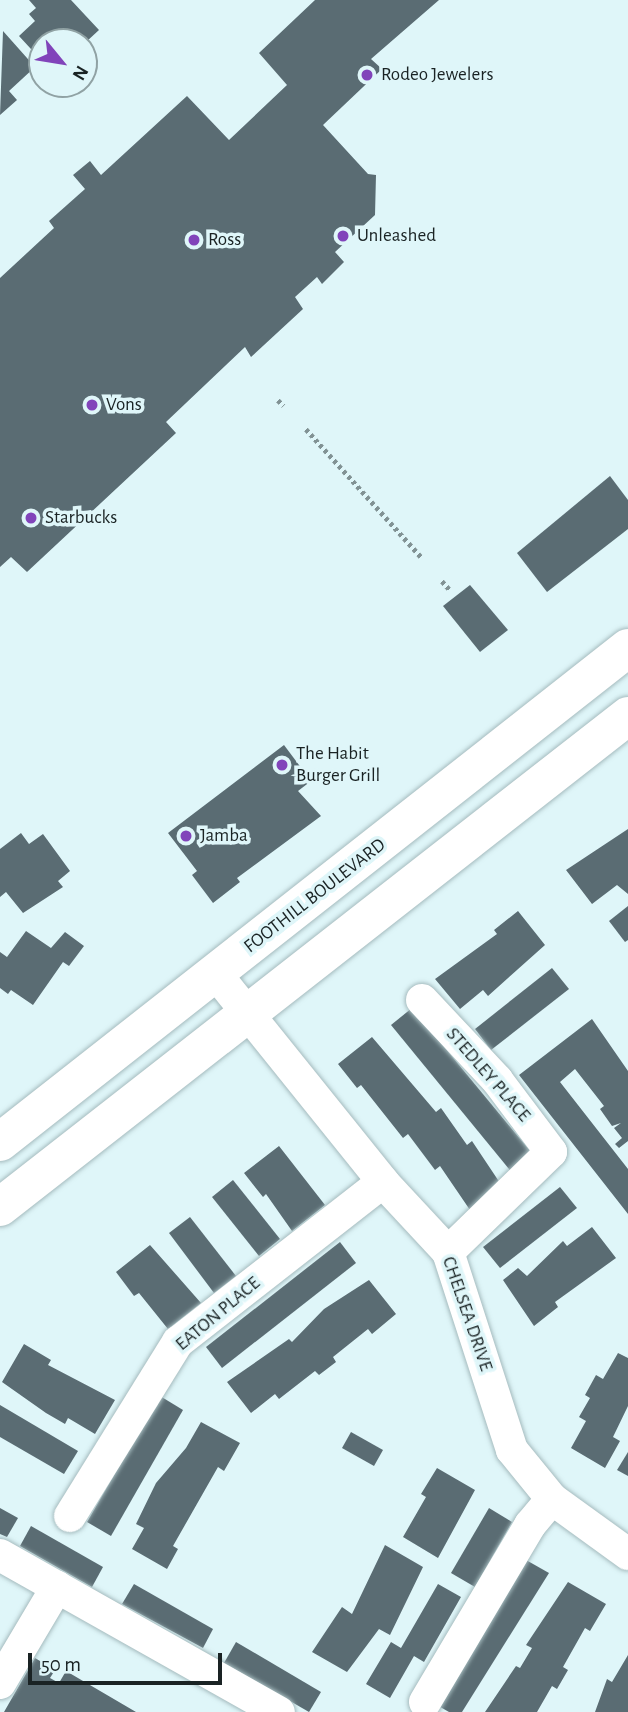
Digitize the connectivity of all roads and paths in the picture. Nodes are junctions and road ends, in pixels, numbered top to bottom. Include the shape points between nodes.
1 (278, 400) dead end
2 (284, 406) dead end
3 (306, 429) dead end
4 (422, 558) dead end
5 (443, 581) dead end
6 (450, 590) dead end
7 (628, 648) edge
8 (628, 716) edge
9 (216, 974) junction
10 (422, 1000) dead end
11 (246, 1014) junction
12 (0, 1142) edge
13 (383, 1182) junction
14 (0, 1207) edge
15 (447, 1252) junction
16 (552, 1499) junction
17 (70, 1516) dead end
18 (626, 1550) edge
19 (0, 1555) edge
20 (57, 1587) junction
21 (0, 1683) edge
22 (425, 1702) dead end
23 (242, 1703) edge
24 (279, 1712) edge

1 - 2 path
3 - 4 path
5 - 6 path
7 - 9 main road, FOOTHILL BOULEVARD
8 - 11 main road
9 - 11 street, CHELSEA DRIVE
9 - 12 main road, FOOTHILL BOULEVARD
10 - 15 street, STEDLEY PLACE via 497,1080 551,1152
11 - 13 street, CHELSEA DRIVE
11 - 14 main road
13 - 15 street, CHELSEA DRIVE
13 - 17 street, EATON PLACE via 178,1342
15 - 16 street, CHELSEA DRIVE via 512,1450
16 - 18 street, CHELSEA DRIVE
16 - 22 street via 530,1525
19 - 20 street
20 - 21 street
20 - 23 street
23 - 24 street

